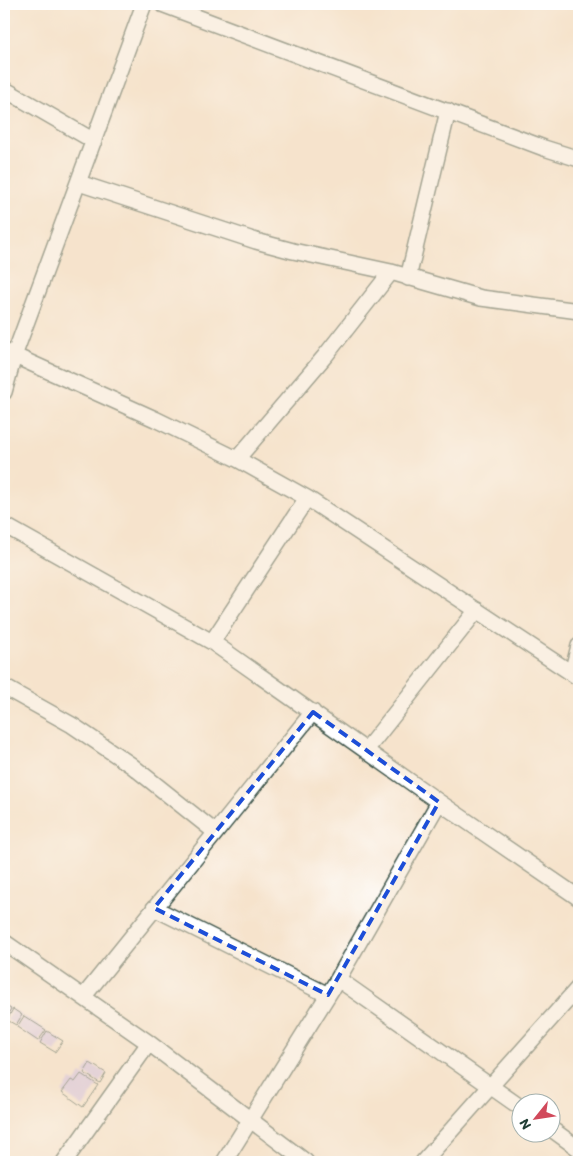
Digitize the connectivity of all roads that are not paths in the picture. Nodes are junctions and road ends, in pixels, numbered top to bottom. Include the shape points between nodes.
1 (144, 4) edge
2 (162, 4) edge
3 (4, 88) edge
4 (448, 111) junction
5 (94, 141) junction
6 (579, 159) edge
7 (79, 183) junction
8 (390, 272) junction
9 (408, 278) junction
10 (579, 311) edge
11 (9, 353) edge
12 (4, 392) edge
13 (237, 459) junction
14 (307, 498) junction
15 (4, 525) edge
16 (477, 610) junction
17 (212, 642) junction
18 (579, 646) edge
19 (576, 676) edge
20 (4, 687) edge
21 (313, 712) junction
22 (366, 750) junction
23 (439, 802) junction
24 (215, 832) junction
25 (579, 898) edge
26 (154, 908) junction
27 (4, 942) edge
28 (338, 979) junction
29 (579, 986) edge
30 (328, 995) junction
31 (84, 996) junction
32 (149, 1043) junction
33 (491, 1087) junction
34 (510, 1100) edge
35 (252, 1120) junction
36 (560, 1135) edge
37 (579, 1149) edge
38 (64, 1162) edge
39 (224, 1162) edge
40 (306, 1162) edge
41 (423, 1162) edge

1 - 5 street
2 - 4 street
3 - 5 street
4 - 6 street
4 - 9 street
5 - 7 street
7 - 8 street via 256,241
7 - 11 street
8 - 9 street
8 - 13 street via 325,356
9 - 10 street via 481,298
11 - 12 street
11 - 13 street
13 - 14 street
14 - 16 street
14 - 17 street
15 - 17 street
16 - 19 street
16 - 22 street
17 - 21 street
18 - 19 street
20 - 24 street via 104,746
21 - 22 street
21 - 24 street
22 - 23 street
23 - 25 street
23 - 28 street
24 - 26 street
26 - 30 street
26 - 31 street
27 - 31 street
28 - 30 street
28 - 33 street
29 - 33 street
30 - 35 street
31 - 32 street
32 - 35 street
32 - 38 street
33 - 34 street
33 - 41 street
35 - 39 street
35 - 40 street
36 - 37 street

